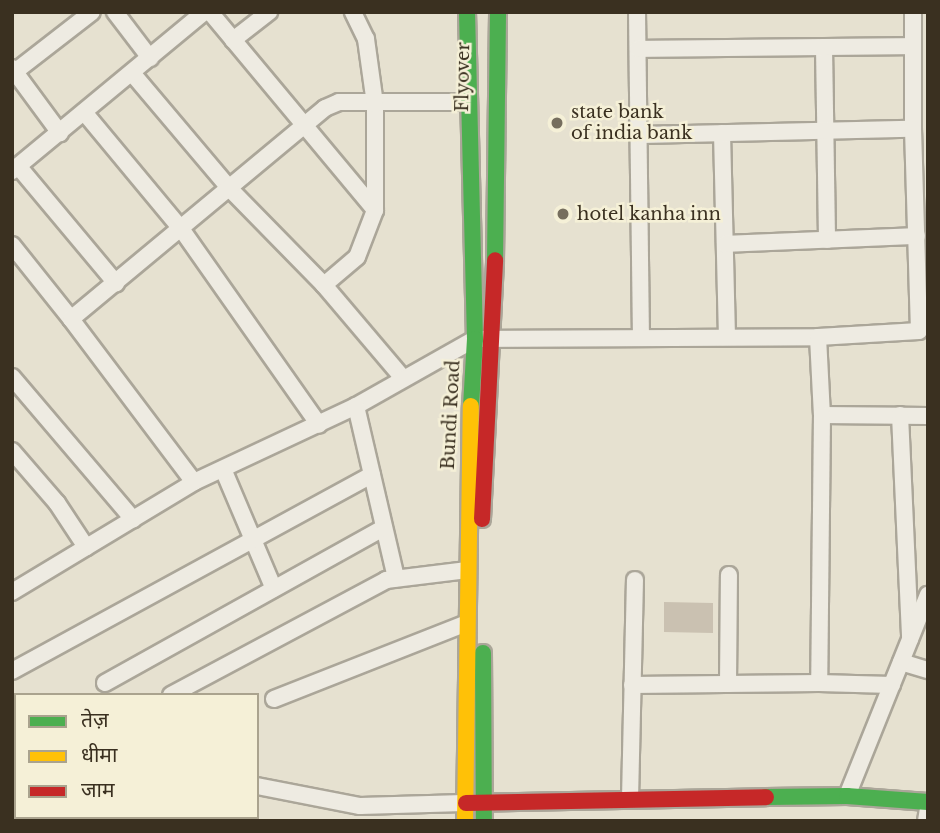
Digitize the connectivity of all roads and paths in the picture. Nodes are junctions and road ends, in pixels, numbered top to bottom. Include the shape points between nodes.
1 (92, 12) edge
2 (115, 12) edge
3 (204, 12) edge
4 (210, 12) edge
5 (269, 12) edge
6 (353, 12) edge
7 (467, 12) edge
8 (484, 12) edge
9 (498, 12) edge
10 (637, 12) edge
11 (913, 12) edge
12 (233, 40) junction
13 (913, 46) junction
14 (824, 47) junction
15 (638, 50) junction
16 (150, 58) junction
17 (13, 71) edge
18 (132, 72) junction
19 (475, 100) junction
20 (375, 104) junction
21 (84, 112) junction
22 (918, 125) edge
23 (303, 128) junction
24 (828, 131) junction
25 (60, 133) junction
26 (722, 133) junction
27 (639, 135) junction
28 (15, 168) edge
29 (230, 189) junction
30 (375, 210) junction
31 (182, 230) junction
32 (917, 236) junction
33 (827, 240) junction
34 (725, 244) junction
35 (15, 254) edge
36 (116, 283) junction
37 (324, 285) junction
38 (71, 319) junction
39 (924, 331) edge
40 (641, 337) junction
41 (727, 337) junction
42 (818, 337) junction
43 (494, 338) junction
44 (475, 339) junction
45 (12, 377) edge
46 (402, 377) junction
47 (356, 406) junction
48 (822, 415) junction
49 (900, 415) junction
50 (928, 416) edge
51 (319, 425) junction
52 (12, 451) edge
53 (223, 469) junction
54 (372, 475) junction
55 (194, 482) junction
56 (134, 519) junction
57 (384, 528) junction
58 (252, 541) junction
59 (86, 547) junction
60 (467, 570) junction
61 (729, 575) dead end
62 (396, 578) junction
63 (635, 580) dead end
64 (274, 589) junction
65 (12, 592) edge
66 (928, 595) edge
67 (467, 623) junction
68 (910, 639) junction
69 (901, 662) junction
70 (928, 670) edge
71 (12, 671) edge
72 (105, 683) dead end
73 (819, 683) junction
74 (728, 684) junction
75 (632, 685) junction
76 (891, 685) junction
77 (175, 693) edge
78 (274, 699) dead end
79 (259, 786) edge
80 (846, 796) junction
81 (630, 799) junction
82 (928, 802) edge
83 (464, 803) junction
84 (928, 809) edge
85 (484, 813) edge
86 (465, 821) edge
87 (926, 821) edge

1 - 17 street
2 - 16 street
3 - 16 street
4 - 12 street
5 - 12 street
6 - 20 street via 366,39
7 - 19 main road, Bundi Road
8 - 19 main road, Flyover
9 - 43 main road, Bundi Road
10 - 15 street
11 - 13 street
12 - 23 street
13 - 14 street
13 - 22 street
14 - 15 street
14 - 24 street
15 - 27 street
16 - 18 street
17 - 25 street
18 - 21 street
18 - 29 street
19 - 20 street
19 - 44 main road, Bundi Road
20 - 23 street via 340,102
20 - 30 street
21 - 25 street
21 - 31 street
22 - 24 street
22 - 32 street
23 - 29 street
23 - 30 street
24 - 26 street
24 - 33 street
25 - 28 street
26 - 27 street
26 - 34 street
27 - 40 street
28 - 36 street
29 - 31 street
29 - 37 street
30 - 37 street via 357,257
31 - 36 street
31 - 51 street
32 - 33 street
32 - 39 street
33 - 34 street
34 - 41 street
35 - 38 street
36 - 38 street
37 - 46 street
38 - 55 street
39 - 42 street
40 - 41 street
40 - 43 street
41 - 42 street
42 - 48 street
43 - 44 street
43 - 85 main road, Bundi Road via 482,524
44 - 46 street
44 - 60 main road, Bundi Road
45 - 56 street
46 - 47 street
47 - 51 street
47 - 54 street
48 - 49 street
48 - 73 street
49 - 50 street
49 - 68 street
51 - 53 street
52 - 59 street via 57,503
53 - 55 street
53 - 58 street
54 - 57 street
54 - 58 street
55 - 56 street
56 - 59 street
57 - 62 street
57 - 64 street
58 - 64 street
58 - 71 street
59 - 65 street
60 - 62 street
60 - 67 main road, Bundi Road
61 - 74 street
62 - 77 street via 345,598
63 - 75 street
64 - 72 street
66 - 68 street
67 - 78 street
67 - 83 main road, Bundi Road
68 - 69 street
69 - 70 street
69 - 76 street
73 - 74 street
73 - 76 street
74 - 75 street
75 - 81 street
76 - 80 street
79 - 83 street via 360,806
80 - 81 main road
80 - 82 main road
81 - 85 main road
83 - 85 main road
83 - 86 main road, Bundi Road
84 - 87 street

